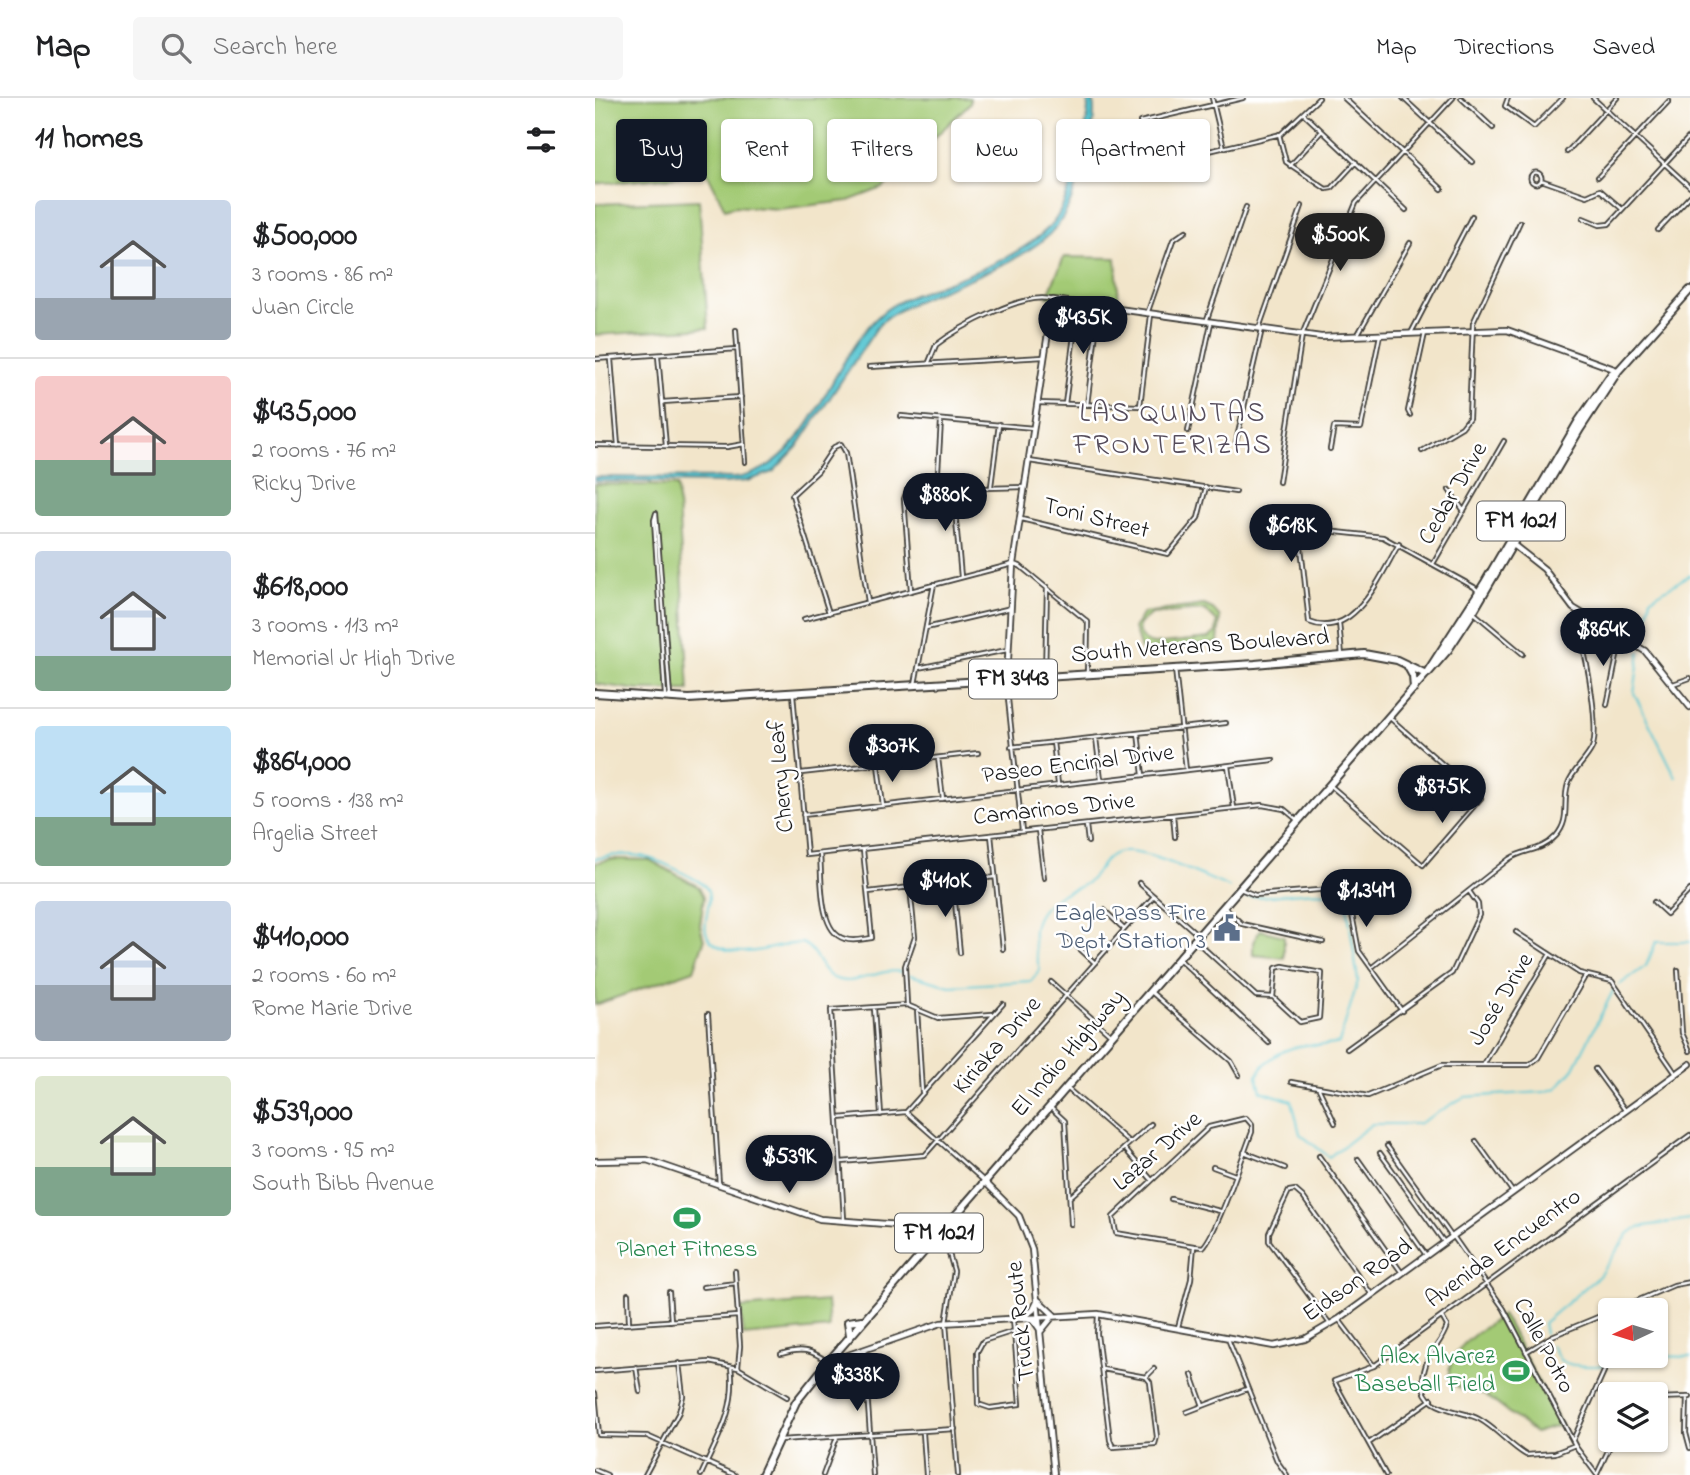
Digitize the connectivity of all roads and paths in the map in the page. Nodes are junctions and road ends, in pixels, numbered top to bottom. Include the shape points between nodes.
1 (1212, 98) edge
2 (1243, 98) edge
3 (1319, 98) edge
4 (1344, 98) edge
5 (1402, 98) edge
6 (1453, 98) edge
7 (1461, 98) edge
8 (1508, 98) edge
9 (1563, 98) edge
10 (1594, 98) edge
11 (1617, 98) edge
12 (1669, 101) dead end
13 (1214, 105) junction
14 (1606, 110) junction
15 (1304, 114) junction
16 (1153, 119) edge
17 (1430, 123) junction
18 (1493, 128) dead end
19 (1322, 131) junction
20 (1279, 134) junction
21 (1690, 136) edge
22 (1635, 137) junction
23 (1224, 148) junction
24 (1210, 151) edge
25 (1403, 152) junction
26 (1567, 152) dead end
27 (1356, 162) junction
28 (1472, 162) dead end
29 (1665, 164) junction
30 (1290, 166) junction
31 (1598, 177) dead end
32 (1541, 180) dead end
33 (1377, 182) junction
34 (1690, 187) edge
35 (1442, 188) dead end
36 (1690, 196) edge
37 (1302, 206) dead end
38 (1246, 207) dead end
39 (1622, 209) junction
40 (1406, 210) dead end
41 (1472, 216) dead end
42 (1583, 218) dead end
43 (1520, 222) dead end
44 (1658, 230) dead end
45 (1186, 231) dead end
46 (1410, 243) dead end
47 (1690, 290) edge
48 (1053, 300) junction
49 (1078, 305) junction
50 (1099, 308) junction
51 (1149, 314) junction
52 (1208, 322) junction
53 (1260, 329) junction
54 (736, 330) dead end
55 (1473, 330) junction
56 (1411, 333) junction
57 (1425, 333) junction
58 (1302, 335) junction
59 (1380, 335) junction
60 (1356, 337) junction
61 (737, 349) junction
62 (659, 355) junction
63 (1044, 357) junction
64 (595, 359) edge
65 (611, 359) junction
66 (929, 363) junction
67 (869, 367) dead end
68 (1618, 371) junction
69 (741, 397) junction
70 (662, 402) junction
71 (1037, 403) junction
72 (1065, 404) junction
73 (1087, 406) junction
74 (1410, 415) dead end
75 (901, 416) dead end
76 (941, 421) junction
77 (999, 424) junction
78 (1034, 428) junction
79 (1188, 431) dead end
80 (1504, 441) dead end
81 (1236, 442) dead end
82 (744, 444) junction
83 (595, 445) edge
84 (618, 446) junction
85 (666, 446) junction
86 (1330, 449) dead end
87 (1422, 451) dead end
88 (1029, 461) junction
89 (745, 462) dead end
90 (1279, 482) dead end
91 (991, 486) junction
92 (953, 487) junction
93 (1023, 487) junction
94 (1206, 487) junction
95 (937, 488) junction
96 (1449, 490) dead end
97 (1236, 492) dead end
98 (1464, 511) junction
99 (1021, 519) junction
100 (1511, 543) junction
101 (1399, 544) junction
102 (656, 547) junction
103 (661, 547) junction
104 (1013, 564) junction
105 (1433, 564) junction
106 (961, 577) junction
107 (663, 581) junction
108 (658, 582) junction
109 (935, 584) junction
110 (1047, 587) junction
111 (911, 591) junction
112 (1481, 594) junction
113 (868, 602) junction
114 (1011, 608) junction
115 (829, 612) junction
116 (1473, 612) junction
117 (660, 617) junction
118 (665, 617) junction
119 (804, 619) dead end
120 (1339, 622) junction
121 (1595, 622) junction
122 (926, 628) junction
123 (1621, 637) junction
124 (1010, 650) junction
125 (1523, 654) dead end
126 (662, 656) junction
127 (668, 656) junction
128 (1342, 656) junction
129 (1404, 663) junction
130 (918, 668) junction
131 (1175, 669) junction
132 (1087, 674) junction
133 (1426, 674) junction
134 (1045, 677) junction
135 (1690, 678) edge
136 (1006, 680) junction
137 (1671, 684) junction
138 (915, 685) junction
139 (1413, 691) junction
140 (595, 693) edge
141 (793, 693) junction
142 (668, 699) junction
143 (1607, 705) dead end
144 (1690, 707) edge
145 (1389, 718) junction
146 (1226, 723) dead end
147 (1181, 728) junction
148 (1138, 733) junction
149 (1096, 738) junction
150 (1053, 742) junction
151 (1011, 747) junction
152 (978, 754) dead end
153 (938, 758) junction
154 (1273, 760) dead end
155 (878, 765) junction
156 (1228, 765) junction
157 (1186, 770) junction
158 (801, 773) junction
159 (1143, 775) junction
160 (1101, 779) junction
161 (1058, 784) junction
162 (1330, 786) junction
163 (1017, 789) junction
164 (943, 799) junction
165 (883, 806) junction
166 (1234, 808) junction
167 (803, 815) junction
168 (1173, 815) junction
169 (1299, 821) junction
170 (1086, 825) junction
171 (1038, 830) junction
172 (1022, 831) junction
173 (991, 835) junction
174 (1175, 837) dead end
175 (1088, 842) dead end
176 (863, 849) junction
177 (820, 854) junction
178 (807, 855) joint
179 (995, 877) junction
180 (1044, 877) dead end
181 (953, 882) junction
182 (1139, 883) dead end
183 (910, 887) junction
184 (1240, 889) junction
185 (1690, 890) edge
186 (1469, 891) junction
187 (867, 892) junction
188 (1154, 897) junction
189 (1654, 902) dead end
190 (1224, 907) junction
191 (1104, 910) dead end
192 (1124, 929) junction
193 (1516, 932) dead end
194 (1066, 936) dead end
195 (1196, 937) junction
196 (1323, 942) dead end
197 (1003, 949) dead end
198 (960, 953) dead end
199 (1550, 954) junction
200 (1178, 958) junction
201 (1095, 963) junction
202 (1371, 968) junction
203 (1678, 970) dead end
204 (1586, 975) junction
205 (1051, 982) dead end
206 (1150, 991) junction
207 (1066, 996) junction
208 (1273, 997) junction
209 (1003, 1004) dead end
210 (907, 1005) junction
211 (874, 1007) junction
212 (917, 1009) junction
213 (1402, 1011) junction
214 (708, 1014) dead end
215 (992, 1014) junction
216 (1111, 1035) junction
217 (1269, 1043) dead end
218 (1347, 1049) dead end
219 (1690, 1051) edge
220 (1484, 1064) junction
221 (1690, 1064) edge
222 (1595, 1069) dead end
223 (1676, 1074) junction
224 (1239, 1075) dead end
225 (1290, 1082) dead end
226 (1065, 1087) junction
227 (1319, 1089) junction
228 (922, 1092) junction
229 (1048, 1106) junction
230 (1625, 1110) junction
231 (906, 1112) junction
232 (881, 1115) junction
233 (838, 1118) junction
234 (1335, 1123) dead end
235 (1151, 1124) dead end
236 (1690, 1135) edge
237 (939, 1140) junction
238 (1476, 1141) dead end
239 (1129, 1143) junction
240 (1387, 1146) dead end
241 (1124, 1148) junction
242 (1244, 1152) junction
243 (1380, 1153) dead end
244 (1319, 1156) dead end
245 (1358, 1159) dead end
246 (595, 1161) edge
247 (841, 1161) junction
248 (1213, 1167) dead end
249 (1285, 1168) dead end
250 (1235, 1175) junction
251 (1151, 1179) junction
252 (983, 1181) junction
253 (719, 1184) junction
254 (1512, 1191) junction
255 (1070, 1197) junction
256 (1171, 1199) dead end
257 (1220, 1211) junction
258 (845, 1222) junction
259 (946, 1223) junction
260 (1071, 1224) dead end
261 (912, 1226) junction
262 (1453, 1236) junction
263 (936, 1237) junction
264 (1444, 1242) junction
265 (1193, 1246) junction
266 (1426, 1255) junction
267 (735, 1271) dead end
268 (1402, 1273) junction
269 (1487, 1282) junction
270 (1690, 1282) edge
271 (736, 1283) junction
272 (703, 1287) dead end
273 (669, 1292) dead end
274 (628, 1294) dead end
275 (1372, 1295) junction
276 (1642, 1298) edge
277 (1038, 1300) junction
278 (1098, 1314) junction
279 (1054, 1315) junction
280 (739, 1316) junction
281 (1039, 1316) junction
282 (1024, 1317) junction
283 (1441, 1317) junction
284 (1598, 1317) edge
285 (1013, 1318) junction
286 (865, 1319) junction
287 (1339, 1319) junction
288 (671, 1321) junction
289 (946, 1323) junction
290 (629, 1324) junction
291 (1330, 1325) junction
292 (595, 1326) edge
293 (1177, 1328) junction
294 (1014, 1331) junction
295 (1041, 1331) junction
296 (850, 1336) junction
297 (1228, 1339) junction
298 (864, 1350) junction
299 (1526, 1352) junction
300 (781, 1354) dead end
301 (828, 1362) junction
302 (679, 1363) junction
303 (1374, 1366) junction
304 (636, 1367) junction
305 (731, 1367) junction
306 (738, 1368) junction
307 (1606, 1368) edge
308 (1154, 1369) dead end
309 (1102, 1370) junction
310 (595, 1371) edge
311 (1192, 1375) dead end
312 (1146, 1377) junction
313 (1247, 1389) junction
314 (640, 1392) dead end
315 (595, 1393) edge
316 (787, 1397) dead end
317 (1689, 1397) edge
318 (1668, 1398) edge
319 (1432, 1399) junction
320 (1203, 1406) junction
321 (1187, 1412) dead end
322 (955, 1429) junction
323 (923, 1432) junction
324 (870, 1435) junction
325 (837, 1437) junction
326 (778, 1439) junction
327 (661, 1442) junction
328 (1369, 1443) junction
329 (1574, 1443) junction
330 (1690, 1448) edge
331 (1608, 1452) edge
332 (707, 1463) junction
333 (595, 1470) edge
334 (607, 1475) edge
335 (645, 1475) edge
336 (701, 1475) edge
337 (735, 1475) edge
338 (762, 1475) edge
339 (823, 1475) edge
340 (873, 1475) edge
341 (926, 1475) edge
342 (958, 1475) edge
343 (1055, 1475) edge
344 (1287, 1475) edge
345 (1386, 1475) edge
346 (1597, 1475) edge

1 - 13 street
2 - 13 street
3 - 15 street
4 - 25 street
5 - 17 street
6 - 17 street
7 - 18 street
8 - 9 street via 1504,102 1534,127
10 - 14 street
11 - 14 street
12 - 22 street
13 - 16 street
13 - 23 street
14 - 22 street
14 - 26 street
15 - 19 street
15 - 20 street
17 - 25 street
17 - 28 street
19 - 27 street
19 - 30 street
20 - 23 street
20 - 30 street
21 - 29 street
22 - 29 street
22 - 31 street
23 - 24 street
25 - 33 street
25 - 35 street
27 - 30 street via 1328,190
27 - 33 street
29 - 34 street
29 - 39 street
32 - 39 street via 1587,196 1600,190
33 - 40 street
33 - 58 street via 1356,203
36 - 44 street
37 - 53 street
38 - 52 street
39 - 42 street via 1606,226
41 - 56 street
43 - 55 street
45 - 51 street via 1173,240
46 - 60 street
47 - 68 main road, El Indio Highway / FM 1021
48 - 49 street
48 - 63 street
48 - 66 street via 991,313 936,345
49 - 50 street
49 - 72 street
50 - 51 street
50 - 73 street
51 - 52 street
51 - 73 street via 1140,406
52 - 53 street
52 - 79 street
53 - 58 street
53 - 81 street
54 - 61 street
55 - 57 street
55 - 68 street via 1511,331
55 - 87 street via 1469,418
56 - 57 street
56 - 59 street
57 - 74 street
58 - 60 street
58 - 90 street
59 - 60 street
59 - 86 street via 1361,428 1334,427
61 - 62 street
61 - 69 street
62 - 65 street
62 - 70 street
63 - 66 street
63 - 71 street
64 - 65 street
65 - 84 street
66 - 67 street
68 - 100 main road, El Indio Highway / FM 1021 via 1578,422
69 - 70 street
69 - 82 street
70 - 85 street
71 - 72 street
71 - 78 street
72 - 73 street
75 - 76 street
76 - 77 street
76 - 95 street
77 - 78 street
77 - 91 street
78 - 88 street
80 - 98 street, Cedar Drive
82 - 85 street
82 - 89 street
83 - 84 street
84 - 85 street
88 - 93 street
88 - 94 street
91 - 92 street
91 - 93 street
92 - 95 street
92 - 106 street
93 - 99 street
94 - 97 street
94 - 99 street, Toni Street via 1198,518 1163,555
95 - 111 street via 907,490 904,499
96 - 98 street
98 - 105 street, Cedar Drive
99 - 104 street
100 - 112 main road, El Indio Highway / FM 1021
100 - 121 street via 1544,569 1570,605
101 - 105 street
101 - 120 street via 1358,609
101 - 120 street via 1373,534 1299,528 1309,622
102 - 103 street
102 - 103 street via 656,513
102 - 108 street
103 - 107 street
104 - 106 street
104 - 110 street
104 - 114 street
105 - 112 street
106 - 109 street
107 - 108 street
107 - 118 street
108 - 117 street
109 - 111 street
109 - 122 street
110 - 132 street via 1089,622
110 - 134 street
111 - 113 street
112 - 116 main road, El Indio Highway / FM 1021
112 - 133 main road, El Indio Highway / FM 1021
113 - 115 street
113 - 115 street via 841,444 792,495
114 - 122 street
114 - 124 street
115 - 119 street
116 - 125 street
116 - 133 main road, El Indio Highway / FM 1021 via 1434,670
117 - 118 street
117 - 126 street
118 - 127 street
120 - 128 street
121 - 123 street
121 - 186 street via 1581,640 1590,682 1593,744 1567,786 1562,828 1538,850 1515,855
122 - 130 street
123 - 137 street via 1645,651
123 - 143 street
124 - 130 street
124 - 136 street
126 - 127 street
126 - 142 street
127 - 142 street
128 - 129 main road, South Veterans Boulevard / FM 3443 via 1374,655
128 - 131 main road, South Veterans Boulevard / FM 3443
129 - 133 main road, South Veterans Boulevard / FM 3443
129 - 139 main road via 1413,676
130 - 138 street
131 - 132 main road, South Veterans Boulevard / FM 3443
131 - 147 street
132 - 134 main road, South Veterans Boulevard / FM 3443
133 - 139 main road, El Indio Highway / FM 1021
134 - 136 main road, South Veterans Boulevard / FM 3443
135 - 137 street
136 - 138 main road, South Veterans Boulevard / FM 3443
136 - 151 street
137 - 144 street
138 - 141 main road, South Veterans Boulevard / FM 3443
139 - 145 main road, El Indio Highway / FM 1021
140 - 142 main road, South Veterans Boulevard / FM 3443
141 - 142 main road, South Veterans Boulevard / FM 3443
141 - 158 street, Cherry Leaf
145 - 162 main road, El Indio Highway / FM 1021
145 - 162 street via 1481,798 1423,865
146 - 147 street
147 - 148 street
147 - 157 street
148 - 149 street
148 - 159 street
149 - 150 street
149 - 160 street
150 - 151 street
150 - 161 street
151 - 163 street
152 - 153 street
153 - 155 street
153 - 164 street
154 - 156 street, Paseo Encinal Drive
155 - 158 street
155 - 165 street
156 - 157 street, Paseo Encinal Drive
156 - 166 street
157 - 159 street, Paseo Encinal Drive
158 - 167 street, Cherry Leaf
159 - 160 street, Paseo Encinal Drive
160 - 161 street, Paseo Encinal Drive
161 - 163 street, Paseo Encinal Drive
162 - 169 main road, El Indio Highway / FM 1021
163 - 164 street, Paseo Encinal Drive
163 - 172 street
164 - 165 street, Paseo Encinal Drive
165 - 167 street, Paseo Encinal Drive
166 - 168 street, Camarinos Drive
166 - 169 street, Camarinos Drive via 1273,805
167 - 178 street, Cherry Leaf
168 - 170 street, Camarinos Drive
168 - 174 street
169 - 184 main road, El Indio Highway / FM 1021
170 - 171 street, Camarinos Drive
170 - 175 street
171 - 172 street, Camarinos Drive
171 - 180 street
172 - 173 street, Camarinos Drive
173 - 176 street, Camarinos Drive
173 - 179 street
176 - 177 street, Camarinos Drive
176 - 187 street
177 - 178 street, Camarinos Drive
177 - 187 street via 823,905 829,925 843,939 872,938
179 - 181 street
179 - 197 street
181 - 183 street
181 - 198 street
182 - 188 street
183 - 187 street
183 - 210 street via 915,937 905,966
184 - 190 main road, El Indio Highway / FM 1021
184 - 202 street via 1255,895 1331,889 1347,897 1359,951
185 - 189 street via 1667,914
186 - 202 street
186 - 213 street via 1479,915 1456,969
188 - 192 street, Kiriaka Drive
188 - 195 street
190 - 195 main road, El Indio Highway / FM 1021
190 - 196 street via 1242,924
191 - 192 street
192 - 201 street, Kiriaka Drive
193 - 199 street
194 - 201 street
195 - 200 main road, El Indio Highway / FM 1021
195 - 208 street via 1257,996
199 - 204 street
199 - 220 street, José Drive
200 - 206 main road, El Indio Highway / FM 1021
200 - 217 street
201 - 207 street, Kiriaka Drive
202 - 213 street
203 - 219 street via 1682,1033
204 - 220 street via 1534,1062 1523,1066
204 - 223 street via 1615,984
205 - 207 street
206 - 216 main road, El Indio Highway / FM 1021
206 - 224 street via 1231,1061
207 - 216 street
207 - 237 street, Kiriaka Drive
208 - 208 street via 1300,1022 1319,1018 1322,973 1276,968
209 - 215 street
210 - 211 street
210 - 212 street
211 - 232 street
211 - 233 street via 831,1010
212 - 215 street via 938,1017
212 - 228 street
213 - 218 street
214 - 253 street
215 - 228 street
216 - 226 main road, El Indio Highway / FM 1021
220 - 227 street via 1442,1065 1368,1096
221 - 223 street, Eidson Road
222 - 230 street
223 - 230 street, Eidson Road
225 - 227 street
226 - 229 main road, El Indio Highway / FM 1021
226 - 239 street
227 - 234 street
228 - 231 street
229 - 252 main road, El Indio Highway / FM 1021
229 - 255 street via 1065,1121
230 - 254 street, Eidson Road
231 - 232 street
231 - 237 street
232 - 233 street
233 - 247 street
235 - 239 street
236 - 269 street, Avenida Encuentro
237 - 247 street, Kiriaka Drive via 922,1156
237 - 252 street
238 - 254 street
239 - 241 street
240 - 262 street, Calle Potro
241 - 251 street
241 - 255 street
242 - 249 street
242 - 250 street
242 - 251 street, Lazar Drive via 1252,1125 1247,1118 1209,1127
243 - 264 street
244 - 268 street
245 - 266 street
246 - 253 street via 647,1160
247 - 258 street
248 - 250 street
250 - 257 street
251 - 265 street, Lazar Drive via 1115,1212 1116,1233
252 - 259 main road, El Indio Highway / FM 1021
252 - 277 street, Truck Route via 1007,1201 1025,1228 1034,1257
253 - 258 street via 811,1217
254 - 262 street, Eidson Road
255 - 260 street
256 - 257 street
257 - 265 street via 1207,1244
258 - 261 street
259 - 261 main road
259 - 263 main road, El Indio Highway / FM 1021
261 - 263 street
262 - 264 street, Eidson Road
262 - 269 street, Calle Potro
263 - 286 main road, El Indio Highway / FM 1021
263 - 289 street via 948,1250 954,1270
264 - 266 street, Eidson Road
265 - 293 street via 1191,1279
266 - 268 street, Eidson Road
267 - 271 street
268 - 275 street, Eidson Road
269 - 283 street, Avenida Encuentro
269 - 299 street, Calle Potro
270 - 276 street
271 - 272 street
271 - 280 street
273 - 288 street
274 - 290 street
275 - 287 street, Eidson Road
275 - 291 street via 1303,1197 1289,1191 1269,1241
277 - 279 street
277 - 281 street, Truck Route
277 - 282 street
278 - 279 street, Eidson Road
278 - 293 street, Eidson Road
278 - 309 street
279 - 281 street, Eidson Road
279 - 295 street
280 - 288 street
280 - 306 street
281 - 282 street, Eidson Road
281 - 295 street, Truck Route
282 - 285 street, Eidson Road
282 - 295 street
283 - 303 street, Avenida Encuentro
283 - 319 street via 1447,1326 1429,1355 1422,1381
284 - 299 street
285 - 289 street, Eidson Road
285 - 294 street
286 - 296 main road, El Indio Highway / FM 1021
286 - 296 main road via 848,1322
287 - 291 street, Eidson Road
287 - 303 street
288 - 290 street
289 - 298 street, Eidson Road
289 - 322 street
290 - 292 street
291 - 297 street, Eidson Road via 1284,1345
293 - 297 street, Eidson Road
294 - 294 street via 983,1341 977,1352 978,1404 990,1408 1020,1404
295 - 343 street, Truck Route
296 - 301 main road, El Indio Highway / FM 1021
297 - 313 street
298 - 301 street, Eidson Road
298 - 324 street
299 - 329 street, Calle Potro
300 - 301 street via 801,1349
301 - 326 main road, El Indio Highway / FM 1021 via 796,1402
302 - 304 street
302 - 305 street
302 - 327 street via 684,1395
303 - 328 street, Avenida Encuentro via 1334,1381
304 - 310 street
304 - 314 street
305 - 306 street
305 - 332 street via 729,1417
306 - 316 street
307 - 329 street
308 - 312 street
309 - 312 street
309 - 312 street via 1113,1447 1155,1444
311 - 320 street
313 - 320 street
313 - 344 street
315 - 327 street via 599,1435 641,1434
317 - 318 street
317 - 330 street via 1686,1433
319 - 328 street
319 - 329 street via 1447,1412 1481,1420 1526,1455 1555,1453
320 - 321 street
322 - 323 street
322 - 342 street
323 - 324 street
323 - 341 street
324 - 325 street
324 - 340 street
325 - 326 street
325 - 339 street
326 - 338 main road, El Indio Highway / FM 1021
327 - 332 street
327 - 335 street
328 - 345 street
329 - 346 street, Calle Potro
331 - 346 street
332 - 336 street
332 - 337 street
333 - 334 street

